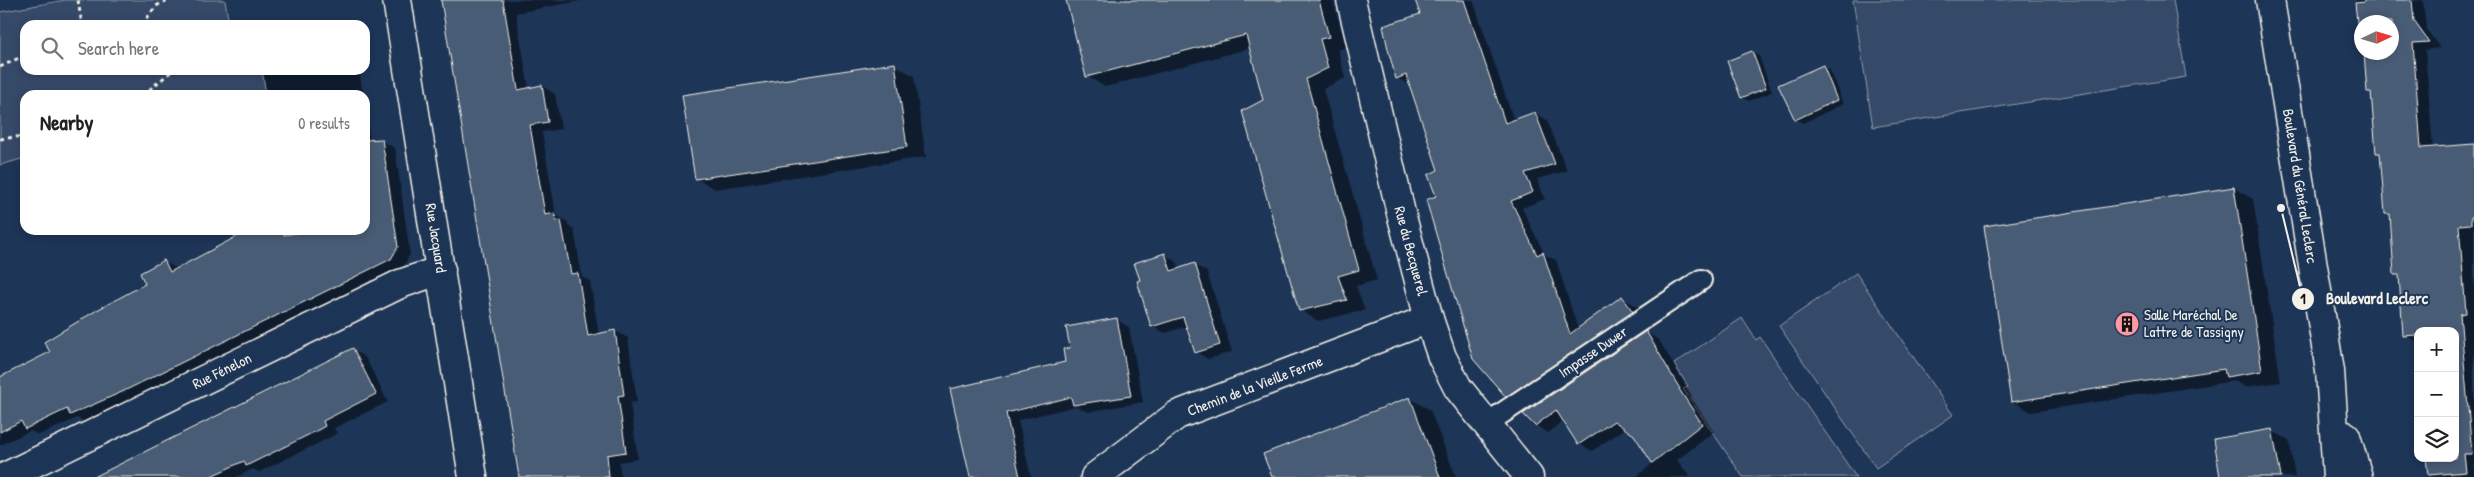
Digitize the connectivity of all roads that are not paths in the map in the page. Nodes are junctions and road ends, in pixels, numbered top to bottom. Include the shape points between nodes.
1 (397, 0) edge
2 (1351, 0) edge
3 (2270, 0) edge
4 (441, 270) junction
5 (1701, 280) dead end
6 (1430, 319) junction
7 (2330, 371) junction
8 (1486, 424) junction
9 (5, 477) edge
10 (473, 477) edge
11 (1095, 477) edge
12 (1529, 477) edge
13 (2337, 477) edge
14 (2358, 477) edge

1 - 4 street, Rue Jacquard
2 - 6 street, Rue du Becquerel
3 - 7 street, Boulevard du Général Leclerc
4 - 9 street, Rue Fénelon via 400,284
4 - 10 street, Rue Jacquard
5 - 8 lane, Impasse Duwer
6 - 8 street, Rue du Becquerel via 1442,357 1458,388
6 - 11 street, Chemin de la Vieille Ferme via 1177,416
7 - 13 street, Boulevard du Général Leclerc
7 - 14 street, Boulevard du Général Leclerc
8 - 12 street, Rue du Becquerel

